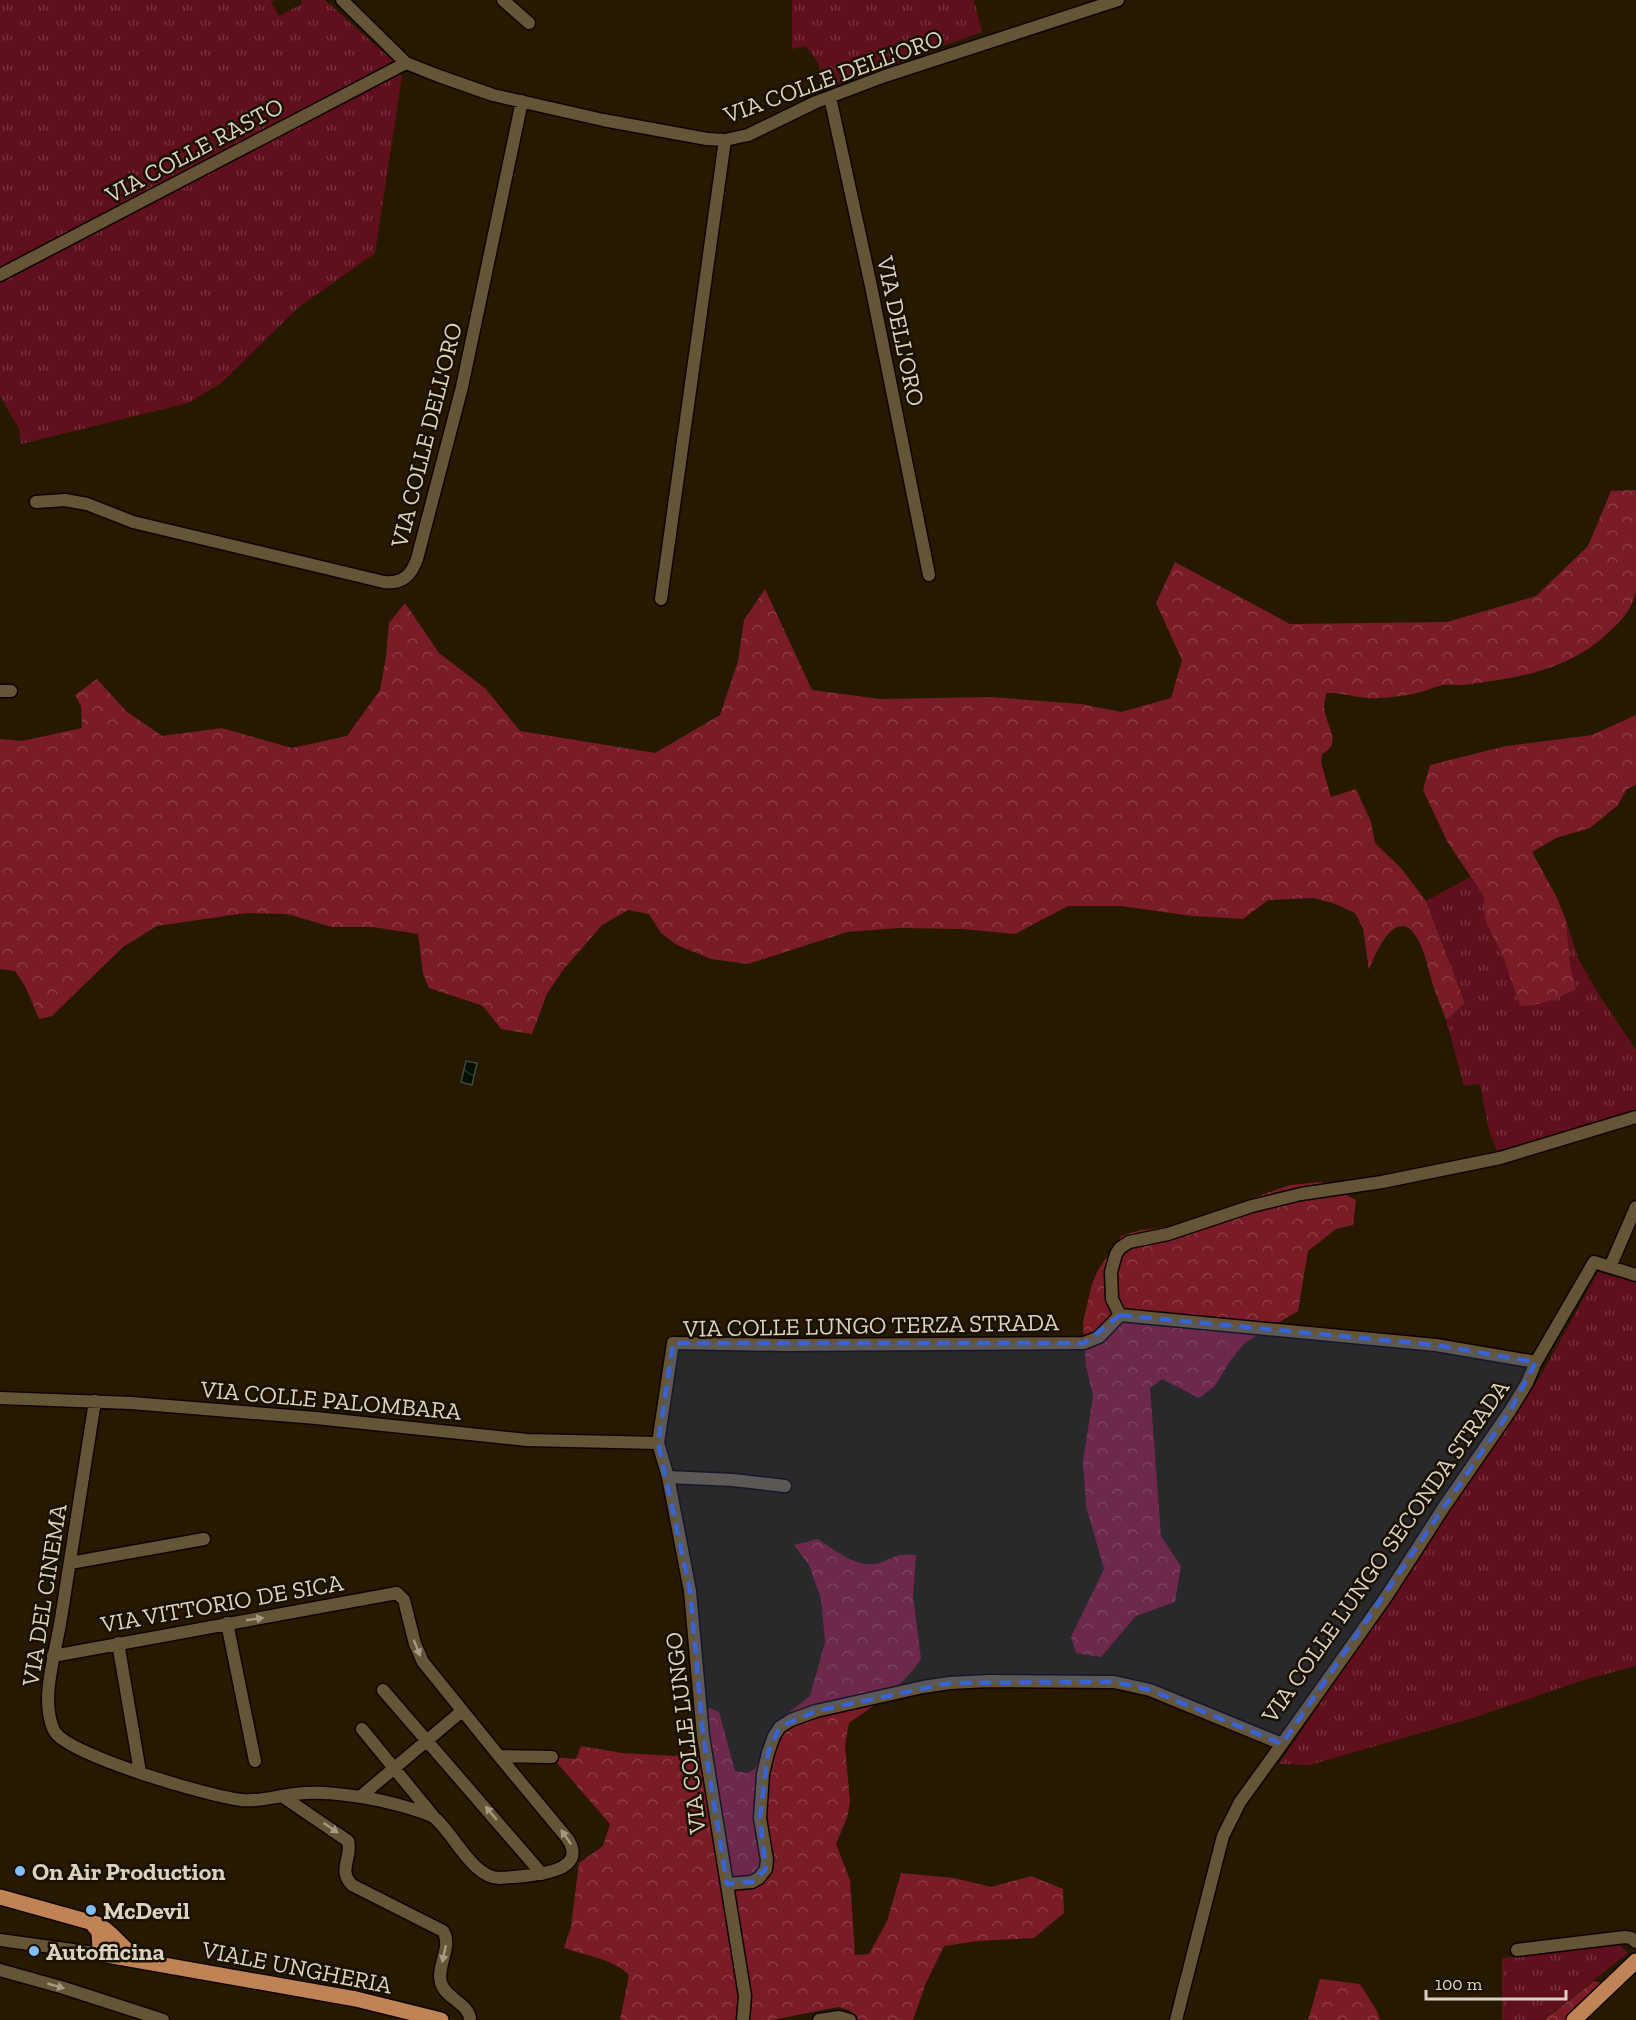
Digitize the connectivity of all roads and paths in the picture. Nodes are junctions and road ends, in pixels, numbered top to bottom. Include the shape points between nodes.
1 (503, 0) edge
2 (1118, 0) edge
3 (348, 2) edge
4 (529, 23) dead end
5 (406, 63) junction
6 (830, 97) junction
7 (522, 102) junction
8 (724, 140) junction
9 (0, 275) edge
10 (36, 502) dead end
11 (929, 574) dead end
12 (661, 599) dead end
13 (1636, 1117) edge
14 (1636, 1207) edge
15 (1610, 1267) junction
16 (1636, 1275) edge
17 (1120, 1315) junction
18 (1536, 1362) junction
19 (0, 1398) edge
20 (95, 1401) junction
21 (658, 1443) junction
22 (668, 1478) junction
23 (785, 1486) dead end
24 (204, 1539) dead end
25 (70, 1563) junction
26 (227, 1623) junction
27 (118, 1643) junction
28 (53, 1656) junction
29 (383, 1690) dead end
30 (462, 1711) junction
31 (362, 1729) dead end
32 (427, 1740) junction
33 (1282, 1743) junction
34 (499, 1756) junction
35 (552, 1757) dead end
36 (255, 1761) dead end
37 (395, 1767) junction
38 (140, 1772) junction
39 (282, 1796) junction
40 (360, 1797) junction
41 (434, 1817) junction
42 (542, 1874) junction
43 (727, 1884) junction
44 (0, 1897) edge
45 (91, 1922) junction
46 (116, 1939) junction
47 (0, 1940) edge
48 (1636, 1942) edge
49 (99, 1949) junction
50 (1517, 1950) dead end
51 (144, 1961) junction
52 (1636, 1961) edge
53 (0, 1970) edge
54 (163, 2020) edge
55 (441, 2020) edge
56 (470, 2020) edge
57 (742, 2020) edge
58 (819, 2020) edge
59 (850, 2020) edge
60 (1176, 2020) edge
61 (1574, 2020) edge

1 - 4 street
2 - 6 street, VIA COLLE DELL'ORO
3 - 5 street, VIA COLLE DELL'ORO
5 - 7 street, VIA COLLE DELL'ORO
5 - 9 street, VIA COLLE RASTO
6 - 8 street, VIA COLLE DELL'ORO via 748,135
6 - 11 street, VIA DELL'ORO
7 - 8 street, VIA COLLE DELL'ORO
7 - 10 street, VIA COLLE DELL'ORO via 462,387 417,559 408,576 397,582 384,582 133,522 87,504 66,500
8 - 12 street
13 - 17 street via 1500,1158 1300,1194 1129,1242 1116,1254 1111,1272 1112,1299
14 - 15 street
15 - 16 street
15 - 18 street via 1594,1262
17 - 18 street via 1436,1345
17 - 21 street, VIA COLLE LUNGO TERZA STRADA via 1099,1336 1084,1344 673,1343
18 - 33 street, VIA COLLE LUNGO SECONDA STRADA via 1510,1412
19 - 20 street, VIA COLLE PALOMBARA
20 - 21 street, VIA COLLE PALOMBARA via 527,1440
20 - 25 street, VIA DEL CINEMA
21 - 22 street, VIA COLLE LUNGO
22 - 23 street
22 - 43 street, VIA COLLE LUNGO via 690,1591 703,1736
24 - 25 street
25 - 28 street, VIA DEL CINEMA
26 - 27 street, VIA VITTORIO DE SICA
26 -> 30 street, VIA VITTORIO DE SICA via 398,1594 404,1600 421,1658
26 - 36 street
27 - 28 street, VIA VITTORIO DE SICA
27 - 38 street
28 - 38 street, VIA DEL CINEMA via 48,1700 56,1733 76,1749
29 - 32 street
30 - 32 street
30 - 34 street
31 - 37 street
32 - 37 street
42 -> 32 street
33 - 43 street, VIA COLLE LUNGO SECONDA STRADA via 1150,1690 1114,1682 950,1683 816,1711 783,1724 774,1736 763,1774 760,1818 766,1869 752,1882
33 - 60 street via 1240,1802 1223,1836
34 - 35 street
42 -> 34 street via 567,1864 572,1846
37 - 40 street
37 - 41 street
38 - 39 street, VIA DEL CINEMA via 231,1798
39 - 40 street, VIA DEL CINEMA via 320,1792
39 -> 56 street via 346,1839 349,1850 345,1875 352,1886 443,1931 446,1940 441,1983 467,2011
40 - 41 street, VIA DEL CINEMA
41 - 42 street via 488,1876
43 - 57 street, VIA COLLE LUNGO via 745,1996
44 - 45 main road, VIALE UNGHERIA
45 - 46 main road, VIALE UNGHERIA
45 - 49 main road via 99,1932
46 - 49 street via 108,1936
46 - 51 main road, VIALE UNGHERIA
47 - 49 street, VIALE UNGHERIA
48 - 50 street via 1625,1937
49 - 51 main road, VIALE UNGHERIA
51 - 55 main road, VIALE UNGHERIA via 365,2000
52 - 61 main road
53 -> 54 street
58 - 59 street

